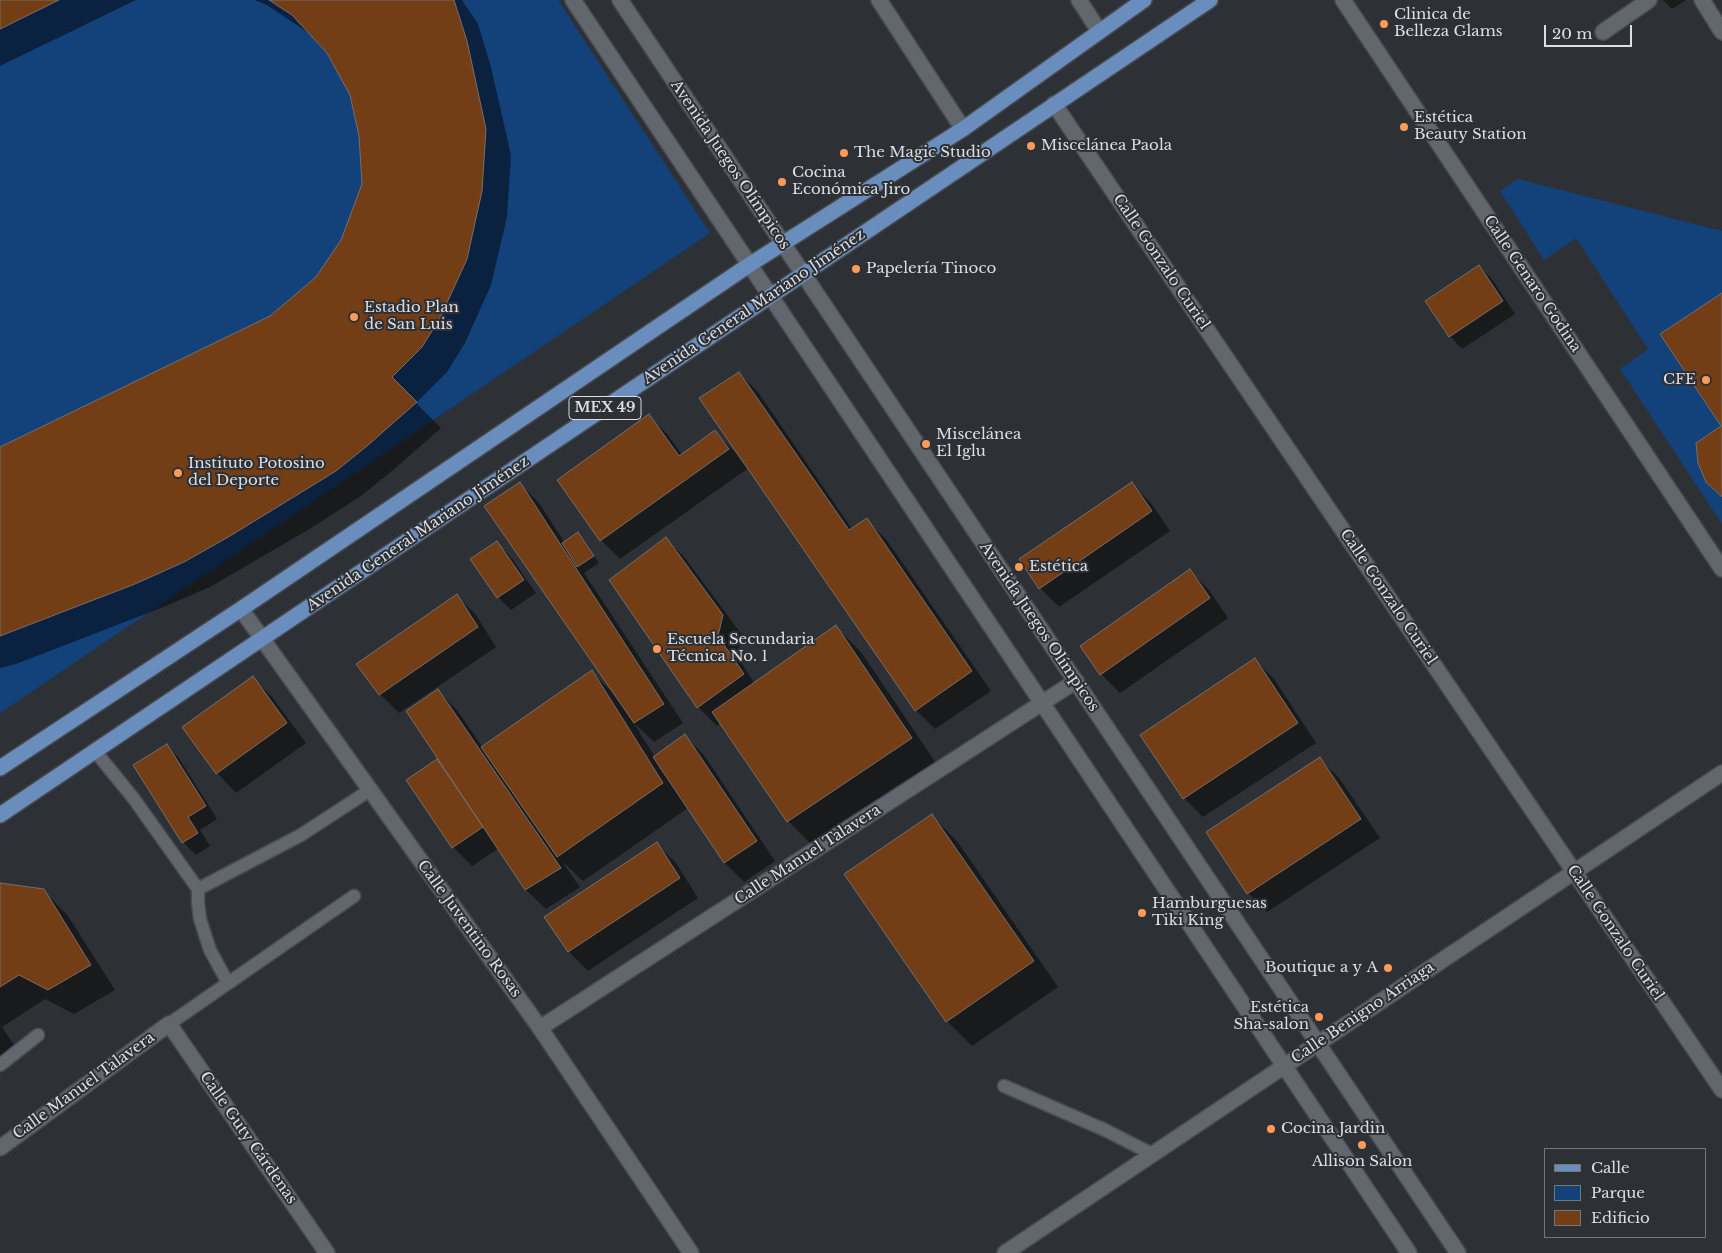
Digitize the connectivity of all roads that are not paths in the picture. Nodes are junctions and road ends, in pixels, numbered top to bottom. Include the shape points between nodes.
1 (572, 0) edge
2 (620, 0) edge
3 (879, 0) edge
4 (1079, 0) edge
5 (1144, 0) edge
6 (1210, 0) edge
7 (1343, 0) edge
8 (1649, 0) edge
9 (1702, 0) edge
10 (1099, 31) junction
11 (1603, 32) dead end
12 (1722, 32) edge
13 (1054, 104) junction
14 (963, 129) junction
15 (783, 245) junction
16 (749, 265) junction
17 (803, 274) junction
18 (770, 296) junction
19 (1722, 569) edge
20 (241, 610) junction
21 (262, 639) junction
22 (1076, 681) junction
23 (1042, 704) junction
24 (95, 751) junction
25 (0, 768) edge
26 (1722, 773) edge
27 (370, 790) junction
28 (0, 815) edge
29 (1574, 872) junction
30 (198, 889) junction
31 (354, 896) dead end
32 (228, 983) junction
33 (169, 1024) junction
34 (540, 1028) junction
35 (38, 1034) dead end
36 (1318, 1043) junction
37 (0, 1065) edge
38 (1284, 1066) junction
39 (1004, 1086) dead end
40 (1722, 1090) edge
41 (0, 1148) edge
42 (1152, 1154) junction
43 (327, 1253) edge
44 (691, 1253) edge
45 (1005, 1253) edge
46 (1409, 1253) edge
47 (1458, 1253) edge

1 - 16 street
2 - 15 street, Avenida Juegos Olímpicos
3 - 14 street
4 - 10 street
5 - 10 main road, MEX 49
6 - 13 main road, Avenida General Mariano Jiménez / MEX 49
7 - 19 street, Calle Genaro Godina
8 - 11 street
9 - 12 street
10 - 14 main road, MEX 49
13 - 17 main road, Avenida General Mariano Jiménez / MEX 49
13 - 29 street, Calle Gonzalo Curiel
14 - 15 main road, MEX 49
15 - 16 main road, MEX 49
15 - 17 street, Avenida Juegos Olímpicos
16 - 18 street
16 - 20 main road, MEX 49
17 - 18 main road, Avenida General Mariano Jiménez / MEX 49
17 - 22 street, Avenida Juegos Olímpicos
18 - 21 main road, Avenida General Mariano Jiménez / MEX 49
18 - 23 street
20 - 21 street, Calle Juventino Rosas
20 - 25 main road, MEX 49
21 - 24 main road, Avenida General Mariano Jiménez / MEX 49
21 - 27 street, Calle Juventino Rosas
22 - 23 street, Calle Manuel Talavera
22 - 36 street, Avenida Juegos Olímpicos
23 - 34 street, Calle Manuel Talavera
23 - 38 street
24 - 28 main road, Avenida General Mariano Jiménez / MEX 49
24 - 30 lane via 134,799
26 - 29 street, Calle Benigno Arriaga
27 - 30 lane via 301,835
27 - 34 street, Calle Juventino Rosas
29 - 36 street, Calle Benigno Arriaga
29 - 40 street, Calle Gonzalo Curiel
30 - 32 lane via 202,927
31 - 32 lane
32 - 33 lane
33 - 41 street, Calle Manuel Talavera
33 - 43 street, Calle Guty Cárdenas
34 - 44 street, Calle Juventino Rosas
35 - 37 lane
36 - 38 street, Calle Benigno Arriaga
36 - 47 street, Avenida Juegos Olímpicos
38 - 42 street, Calle Benigno Arriaga
38 - 46 street
39 - 42 lane
42 - 45 street, Calle Benigno Arriaga

